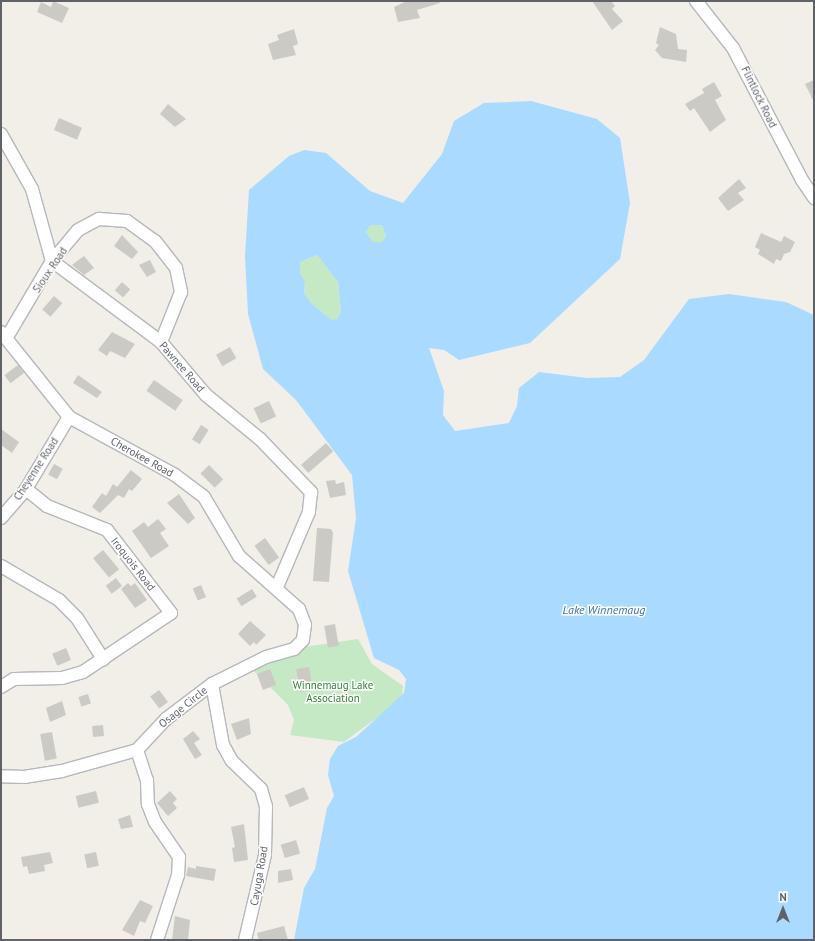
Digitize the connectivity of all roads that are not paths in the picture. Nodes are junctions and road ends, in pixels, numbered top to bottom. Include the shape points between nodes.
1 (696, 1) edge
2 (1, 134) edge
3 (814, 198) edge
4 (52, 261) junction
5 (4, 335) edge
6 (161, 342) junction
7 (69, 417) junction
8 (26, 489) junction
9 (1, 518) edge
10 (1, 566) edge
11 (277, 587) junction
12 (103, 659) junction
13 (212, 684) junction
14 (1, 687) edge
15 (137, 750) junction
16 (1, 776) edge
17 (158, 940) edge
18 (245, 940) edge

1 - 3 street, Flintlock Road via 733,48
2 - 4 street via 32,189
4 - 5 street, Sioux Road
4 - 6 street, Pawnee Road
4 - 6 street, Sioux Road via 78,230 99,219 127,221 150,237 176,268 181,292
5 - 7 street, Cherokee Road
6 - 11 street, Pawnee Road via 206,395 260,439 311,492 309,512
7 - 8 street, Cheyenne Road
7 - 11 street, Cherokee Road via 175,474 204,497 239,556
8 - 9 street, Cheyenne Road
8 - 12 street, Iroquois Road via 47,506 107,530 171,613
10 - 12 street via 59,600 77,618
11 - 13 street, Osage Circle via 299,609 305,625 303,640 294,649 266,656
12 - 14 street via 83,672 62,678 14,679
13 - 15 street, Osage Circle via 166,719
13 - 18 street, Cayuga Road via 223,745 232,761 261,789 266,806 265,855
15 - 16 street via 62,771 25,777
15 - 17 street via 147,780 148,804 155,822 178,857 178,875

